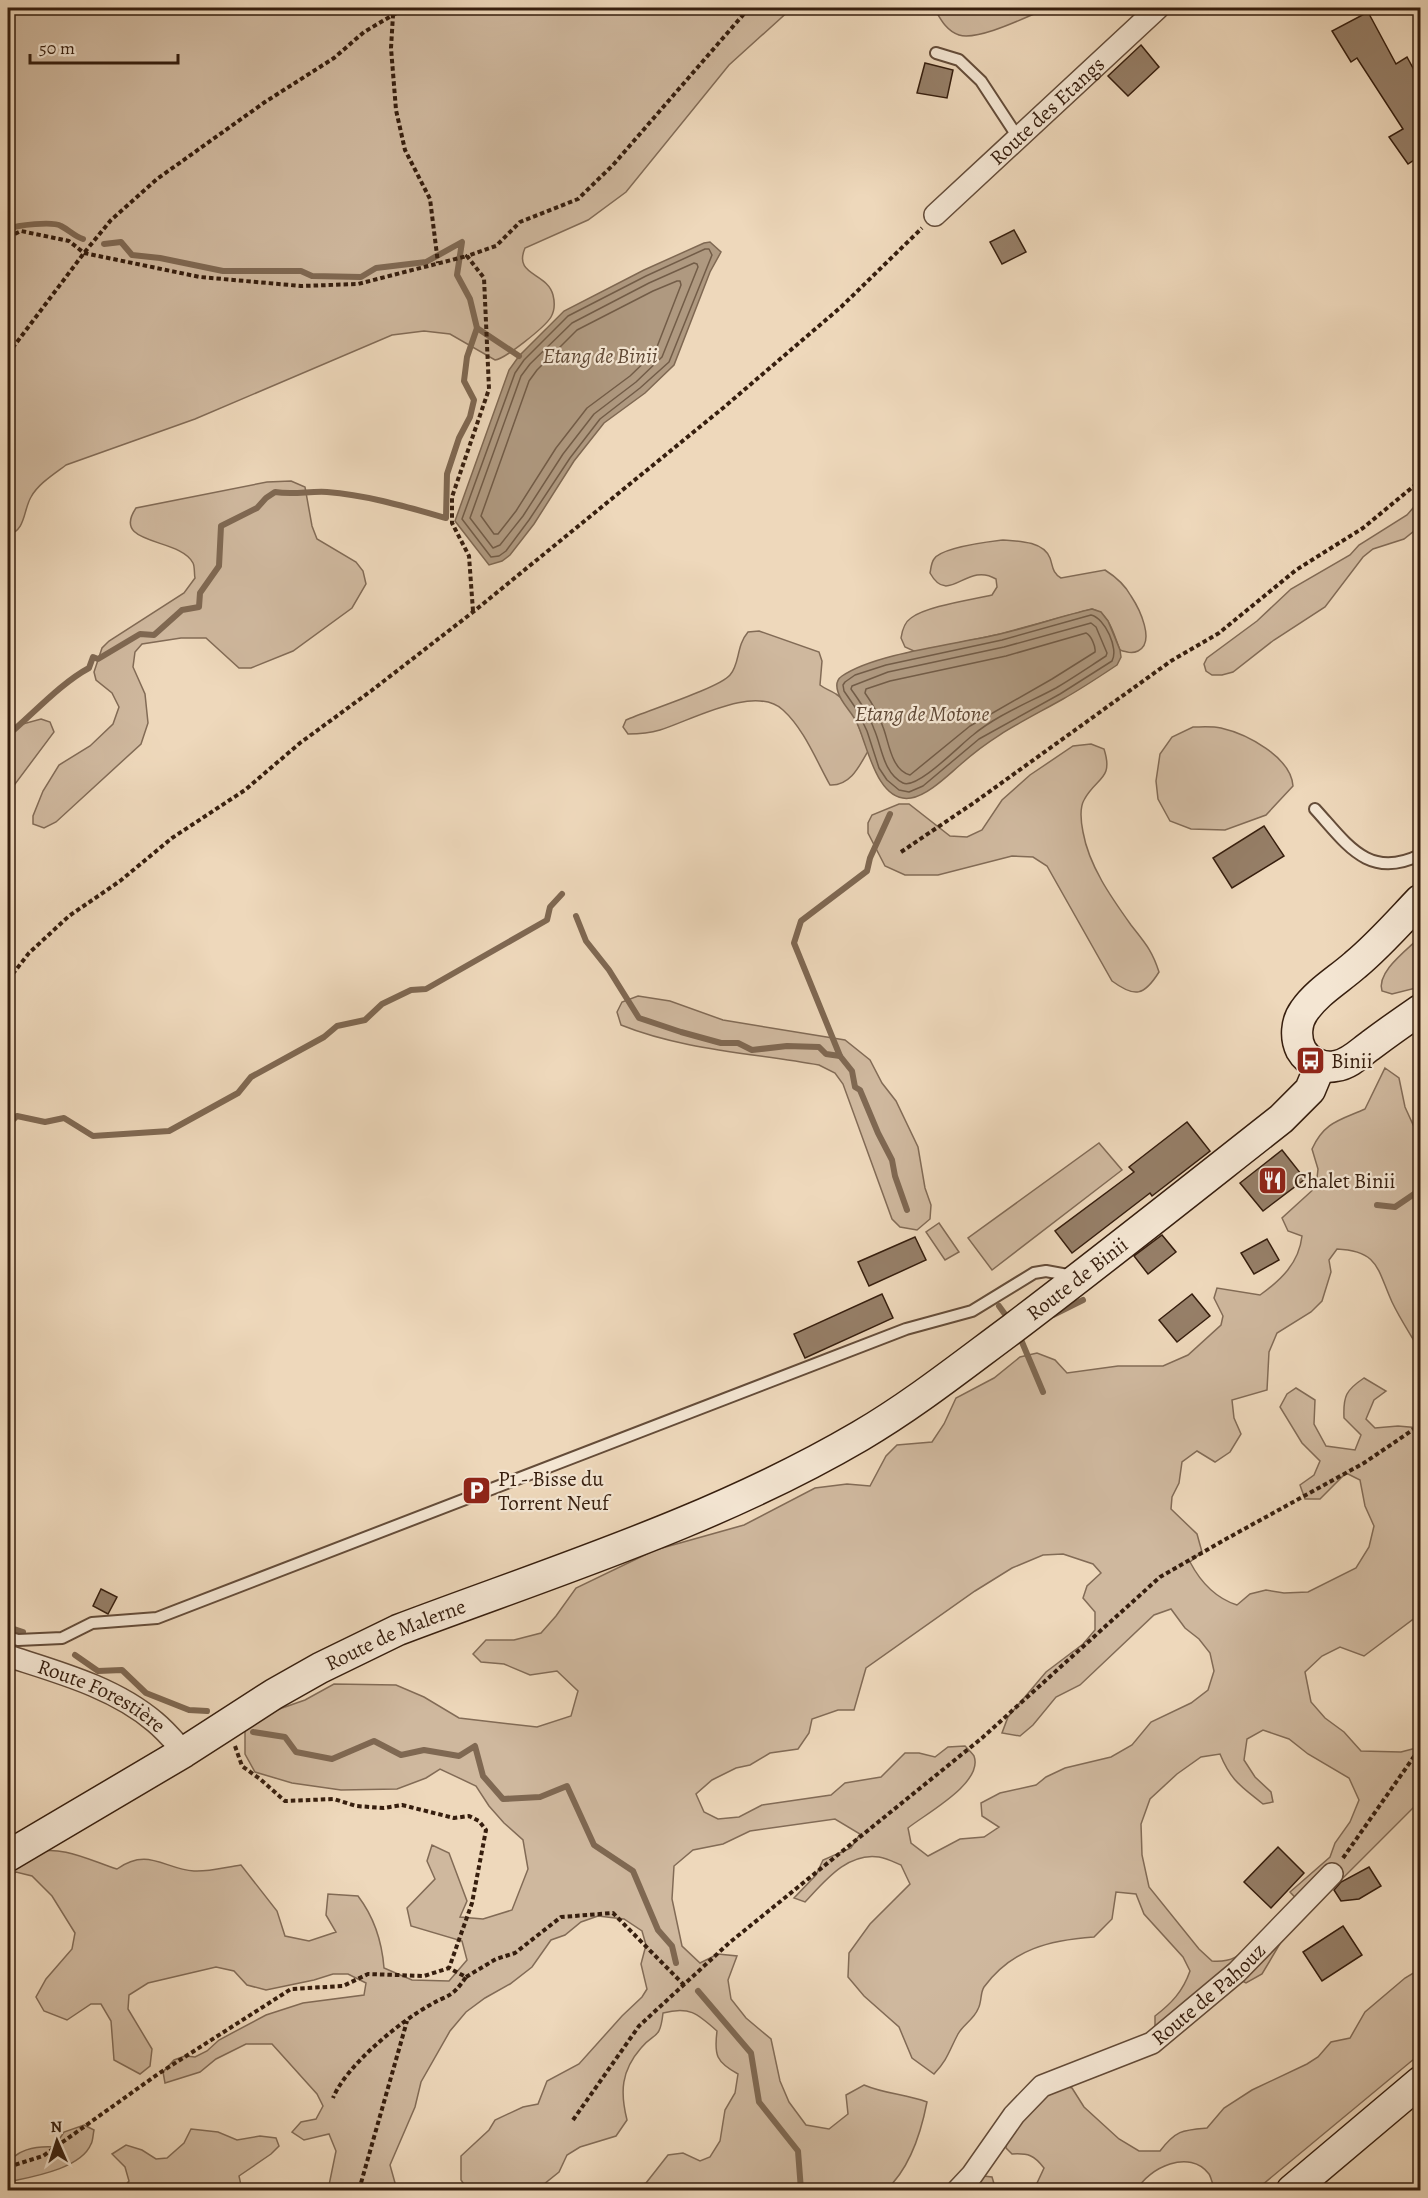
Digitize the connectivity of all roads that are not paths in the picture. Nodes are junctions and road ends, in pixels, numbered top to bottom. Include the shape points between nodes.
1 (1158, 8) edge
2 (936, 53) dead end
3 (1019, 139) junction
4 (935, 215) road end
5 (1316, 809) dead end
6 (1420, 855) edge
7 (1420, 900) edge
8 (1420, 1010) edge
9 (1320, 1066) junction
10 (1079, 1278) junction
11 (808, 1465) joint
12 (8, 1636) edge
13 (8, 1656) edge
14 (184, 1752) junction
15 (8, 1856) edge
16 (1332, 1874) road end
17 (1420, 2082) edge
18 (958, 2190) edge
19 (1292, 2190) edge

1 - 3 street, Route des Etangs
2 - 3 lane via 959,60 981,81
3 - 4 street, Route des Etangs
5 - 6 lane via 1366,860 1387,864
7 - 9 street via 1384,939 1305,1009 1298,1024 1299,1045 1307,1058
8 - 9 street via 1344,1064
9 - 10 street, Route de Binii via 1310,1090 1281,1119
10 - 11 street, Route de Binii via 900,1411
10 - 12 lane via 1046,1271 1034,1273 972,1311 906,1329 157,1618 92,1623 62,1638 18,1640
11 - 14 street, Route de Malerne via 681,1524 388,1634 320,1668
13 - 14 street, Route Forestière via 117,1697 154,1721
14 - 15 street, Route de Malerne
16 - 18 street, Route de Pahouz via 1237,1972 1152,2043 1042,2086 1014,2115
17 - 19 street

